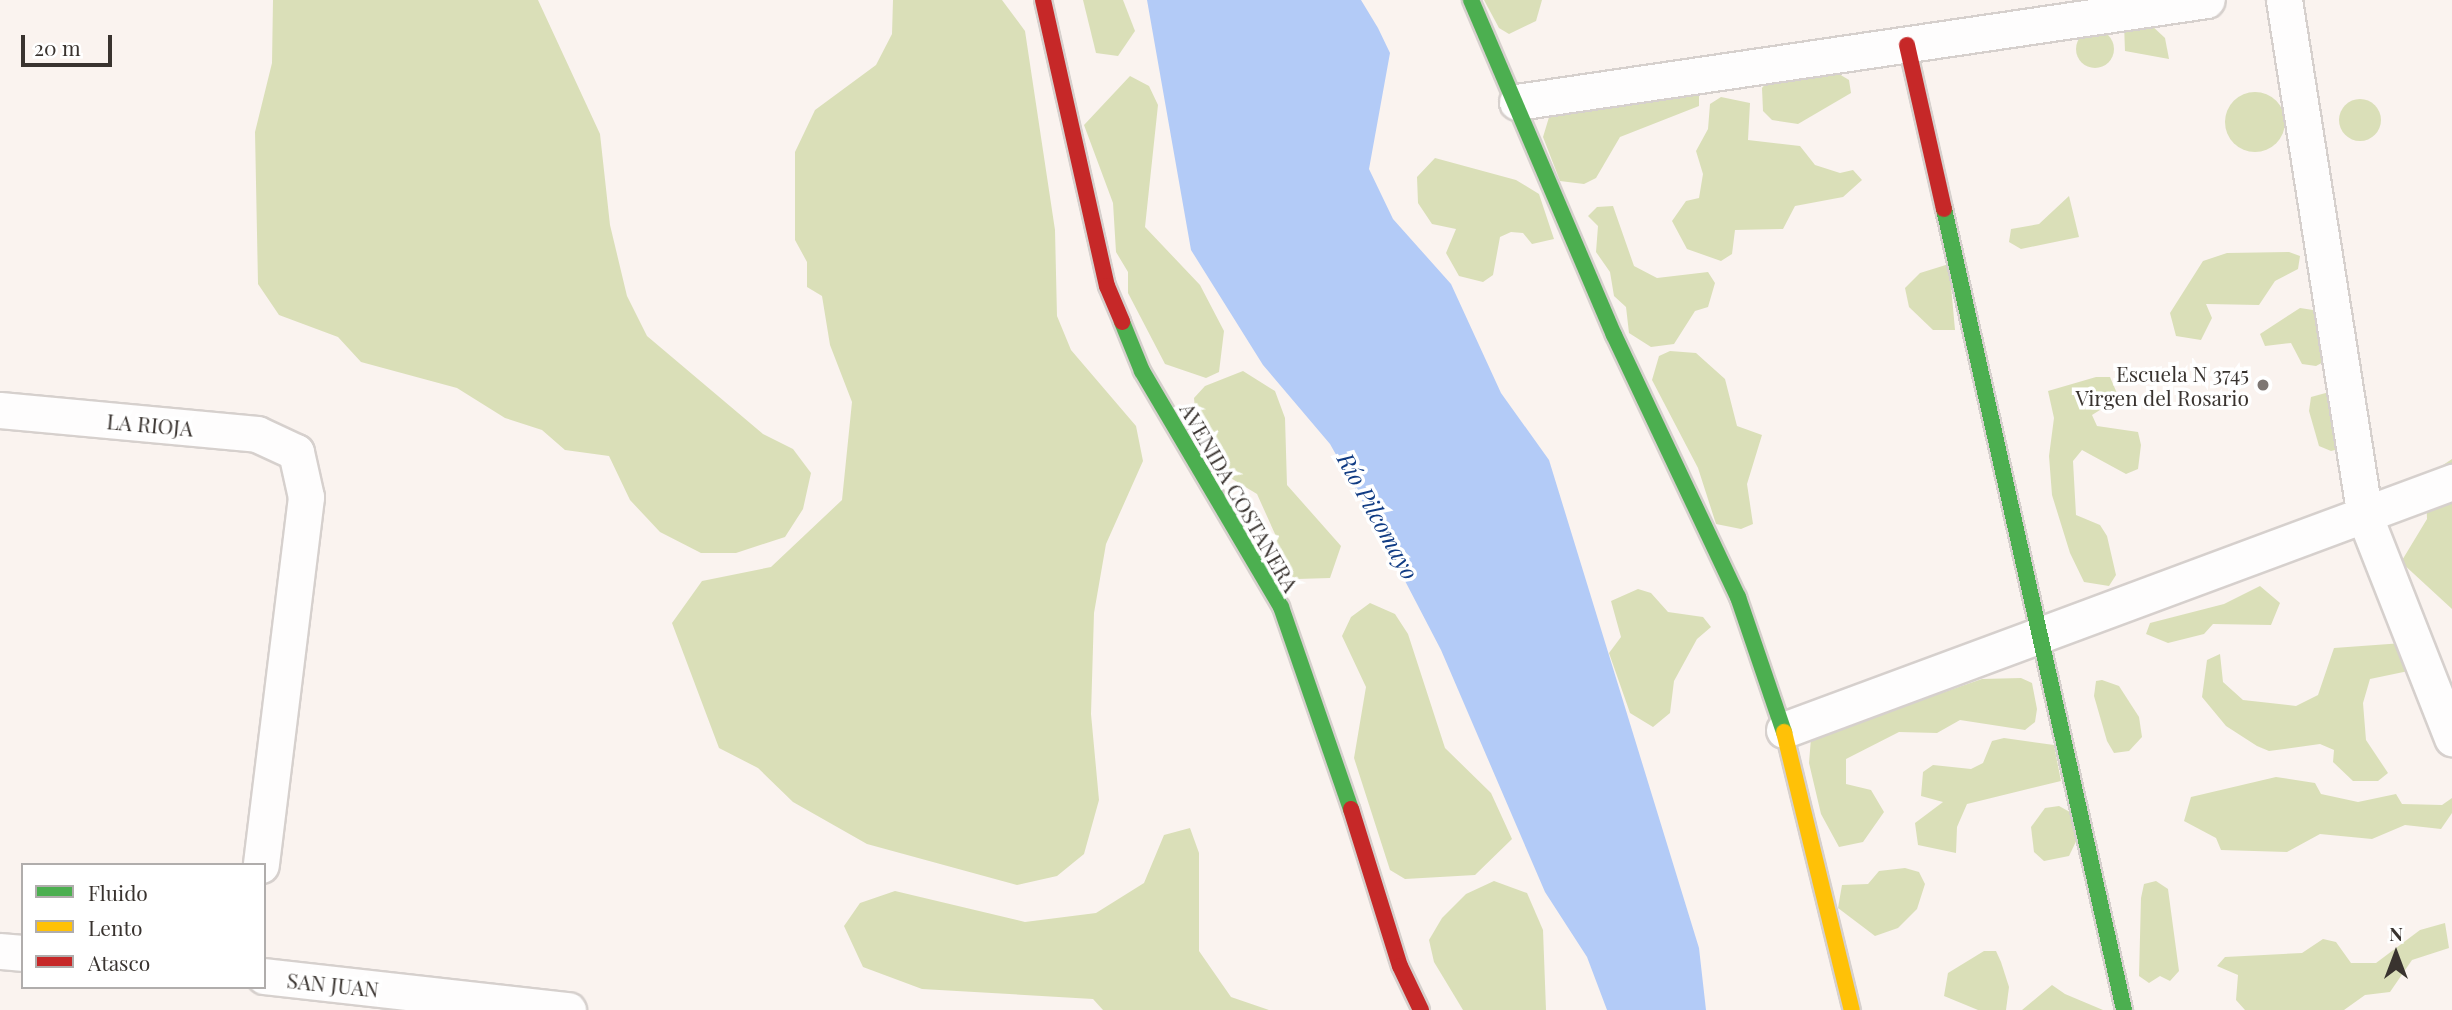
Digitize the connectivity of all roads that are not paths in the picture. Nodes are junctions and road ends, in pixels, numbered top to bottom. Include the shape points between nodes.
1 (1043, 0) edge
2 (1471, 0) edge
3 (2207, 0) edge
4 (2284, 0) edge
5 (1907, 45) junction
6 (1517, 102) junction
7 (0, 410) edge
8 (2452, 482) edge
9 (2365, 517) junction
10 (2042, 638) junction
11 (1784, 730) junction
12 (2452, 738) edge
13 (261, 863) edge
14 (0, 951) edge
15 (21, 953) edge
16 (266, 976) edge
17 (568, 1010) edge
18 (1421, 1010) edge
19 (1852, 1010) edge
20 (2124, 1010) edge

1 - 18 street, AVENIDA COSTANERA via 1107,286 1142,371 1280,607 1315,691 1400,966
2 - 6 street
3 - 5 street
4 - 9 street
5 - 6 street
5 - 10 street
6 - 11 street via 1614,335 1738,597
7 - 13 street, LA RIOJA via 257,434 296,452 306,497
8 - 9 street
9 - 10 street
9 - 12 street
10 - 11 street
10 - 20 street
11 - 19 street
14 - 15 street
16 - 17 street, SAN JUAN

